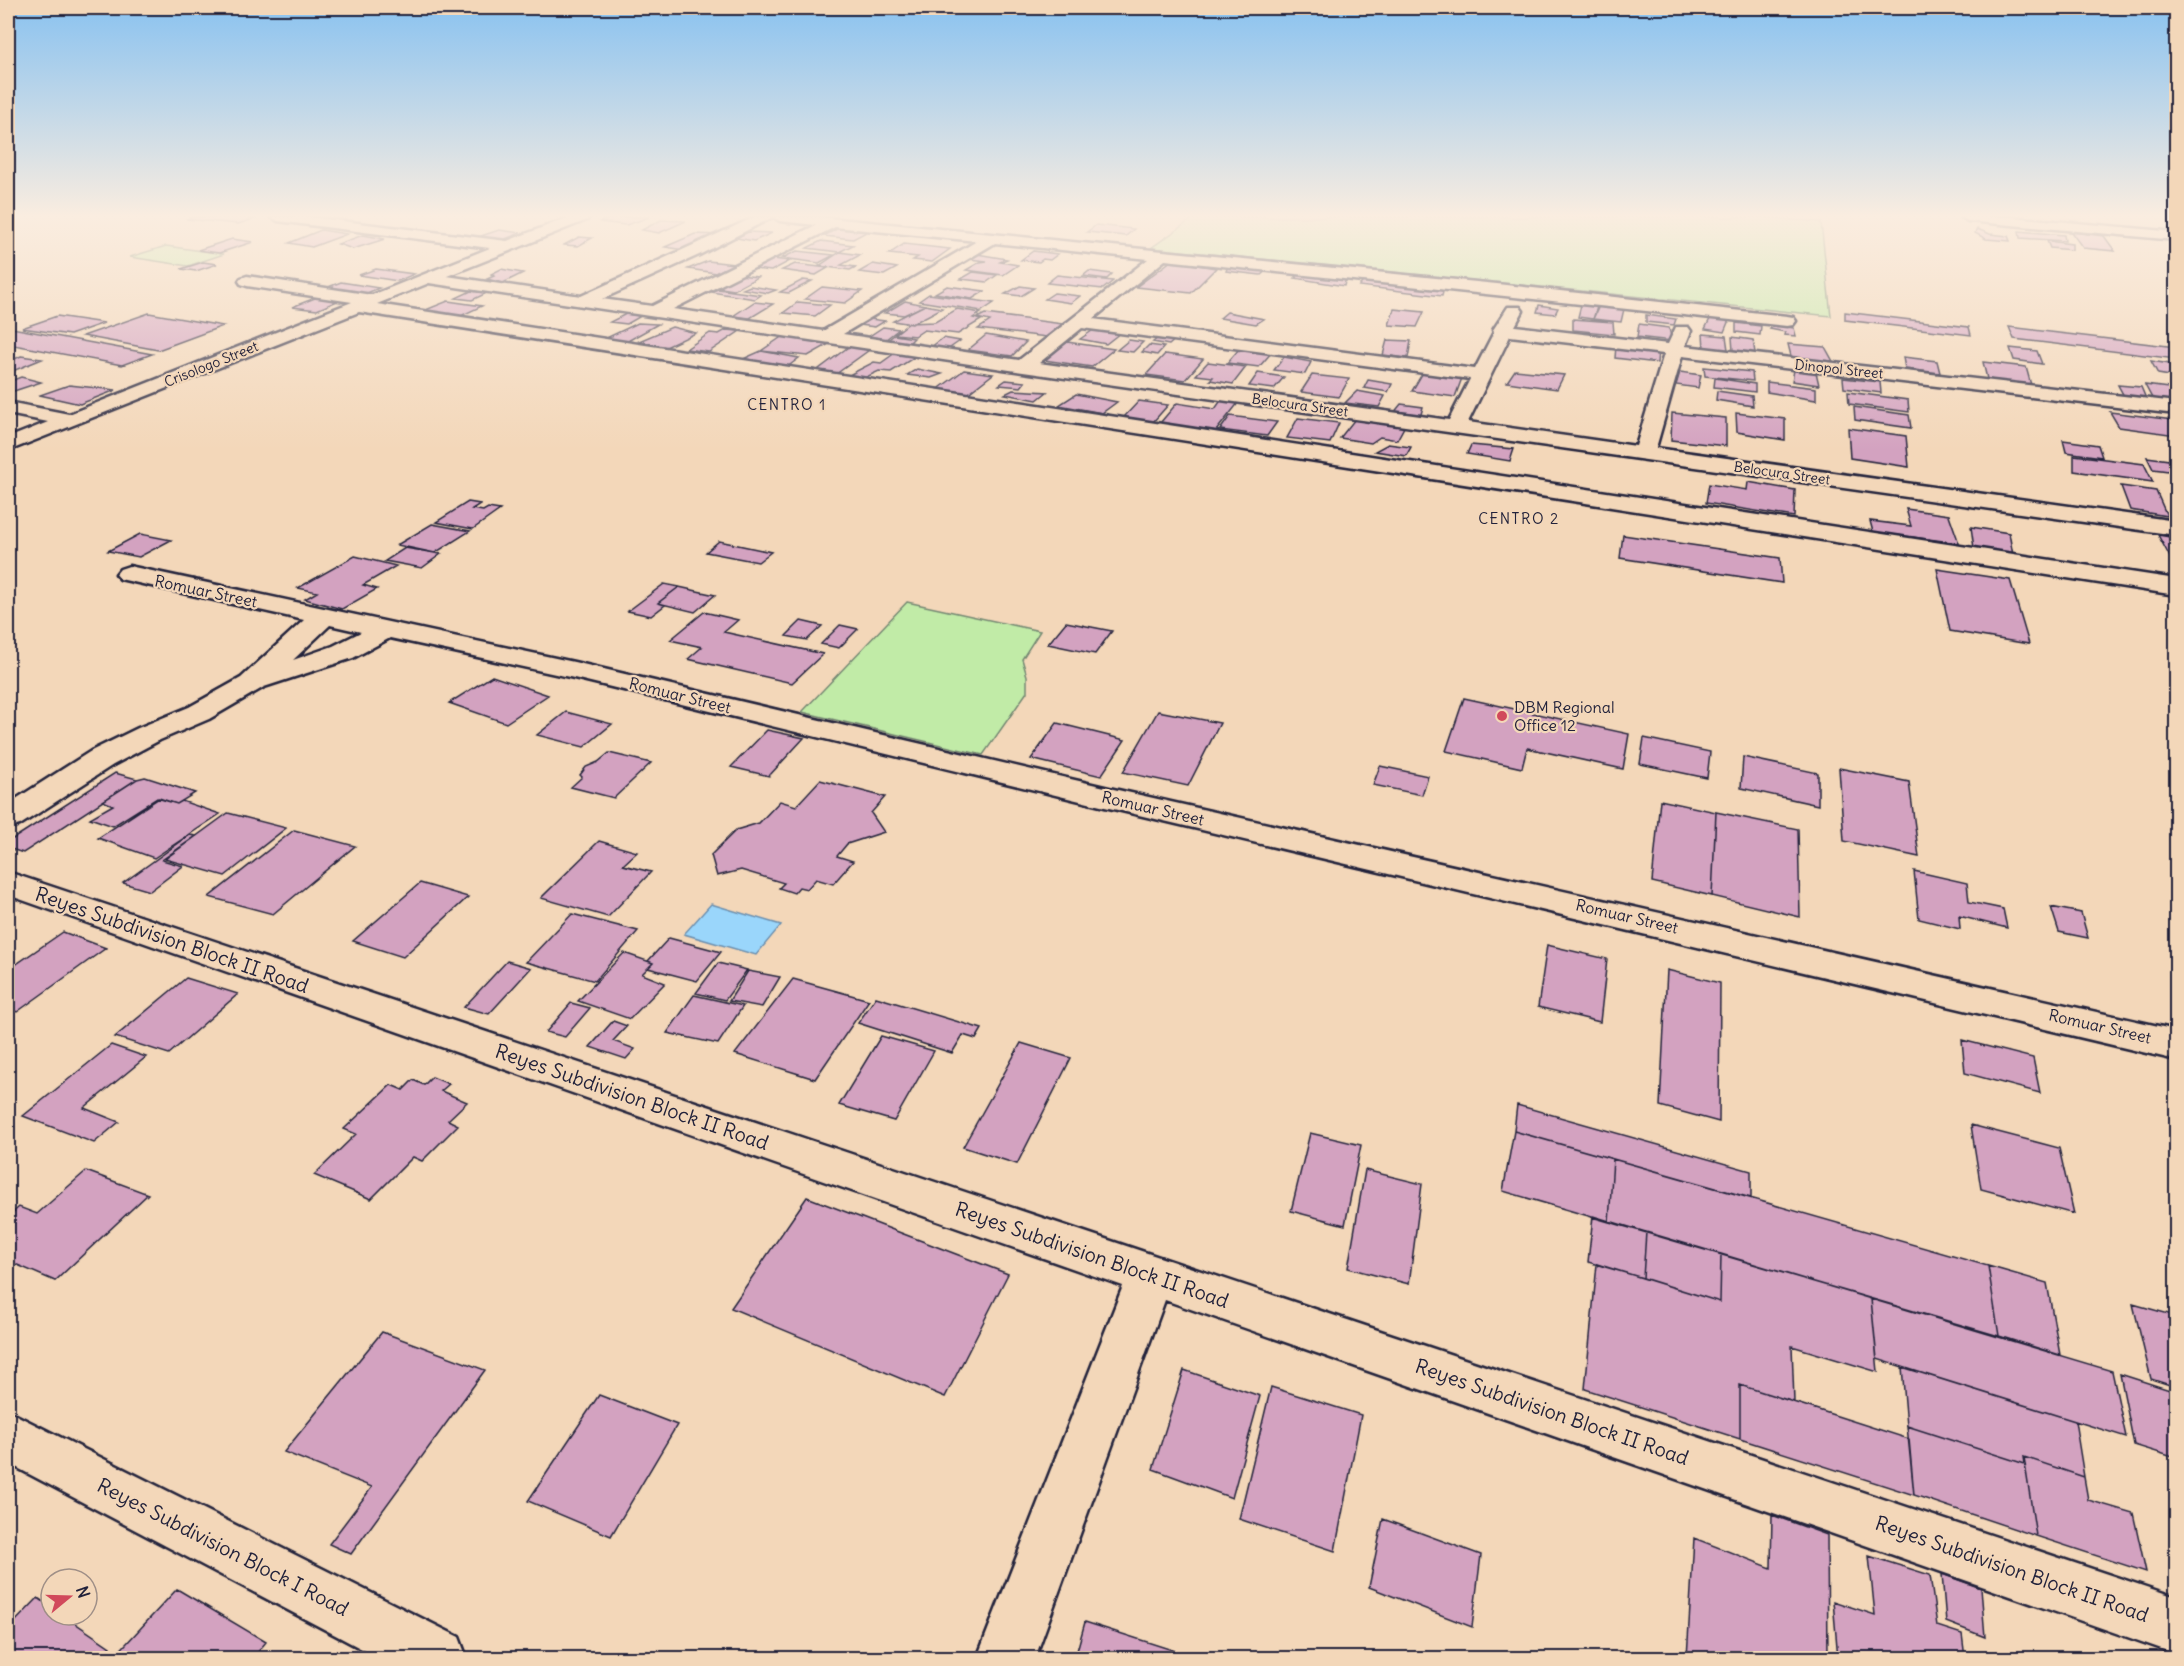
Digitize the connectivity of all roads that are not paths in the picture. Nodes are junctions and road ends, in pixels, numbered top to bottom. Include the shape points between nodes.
1 (319, 295) edge
2 (383, 295) edge
3 (541, 295) edge
4 (598, 295) edge
5 (688, 295) edge
6 (896, 295) edge
7 (1113, 295) edge
8 (1524, 295) edge
9 (1551, 295) edge
10 (584, 301) junction
11 (363, 303) junction
12 (654, 312) junction
13 (1786, 321) dead end
14 (1079, 322) junction
15 (1685, 324) dead end
16 (1502, 330) junction
17 (825, 337) junction
18 (1674, 351) junction
19 (1023, 366) junction
20 (1480, 375) junction
21 (8, 408) edge
22 (2176, 408) edge
23 (69, 420) junction
24 (1455, 427) junction
25 (8, 445) edge
26 (1644, 453) junction
27 (2176, 528) edge
28 (129, 574) dead end
29 (2176, 587) edge
30 (324, 616) junction
31 (387, 629) junction
32 (251, 684) junction
33 (8, 818) edge
34 (8, 883) edge
35 (2176, 1045) edge
36 (1151, 1275) junction
37 (8, 1436) edge
38 (2176, 1626) edge
39 (438, 1659) edge
40 (1006, 1659) edge

1 - 11 street
2 - 11 street, Crisologo Street
3 - 10 street, Belocura Street
4 - 10 street
5 - 12 street
6 - 17 street
7 - 14 street
8 - 16 street
9 - 13 street
10 - 12 street, Belocura Street
11 - 23 street, Crisologo Street
11 - 29 street
12 - 17 street, Belocura Street
14 - 19 street
14 - 20 street
15 - 18 street
16 - 18 street, Dinopol Street
16 - 20 street
17 - 19 street, Belocura Street
18 - 22 street, Dinopol Street
18 - 26 street
19 - 24 street, Belocura Street
20 - 24 street
21 - 23 street
23 - 25 street, Crisologo Street
24 - 26 street, Belocura Street
26 - 27 street, Belocura Street
28 - 30 street, Romuar Street
30 - 31 street, Romuar Street
30 - 32 street
31 - 32 street via 343,652
31 - 35 street, Romuar Street
32 - 33 street via 102,758
34 - 36 street, Reyes Subdivision Block II Road
36 - 38 street, Reyes Subdivision Block II Road
36 - 40 street
37 - 39 street, Reyes Subdivision Block I Road

